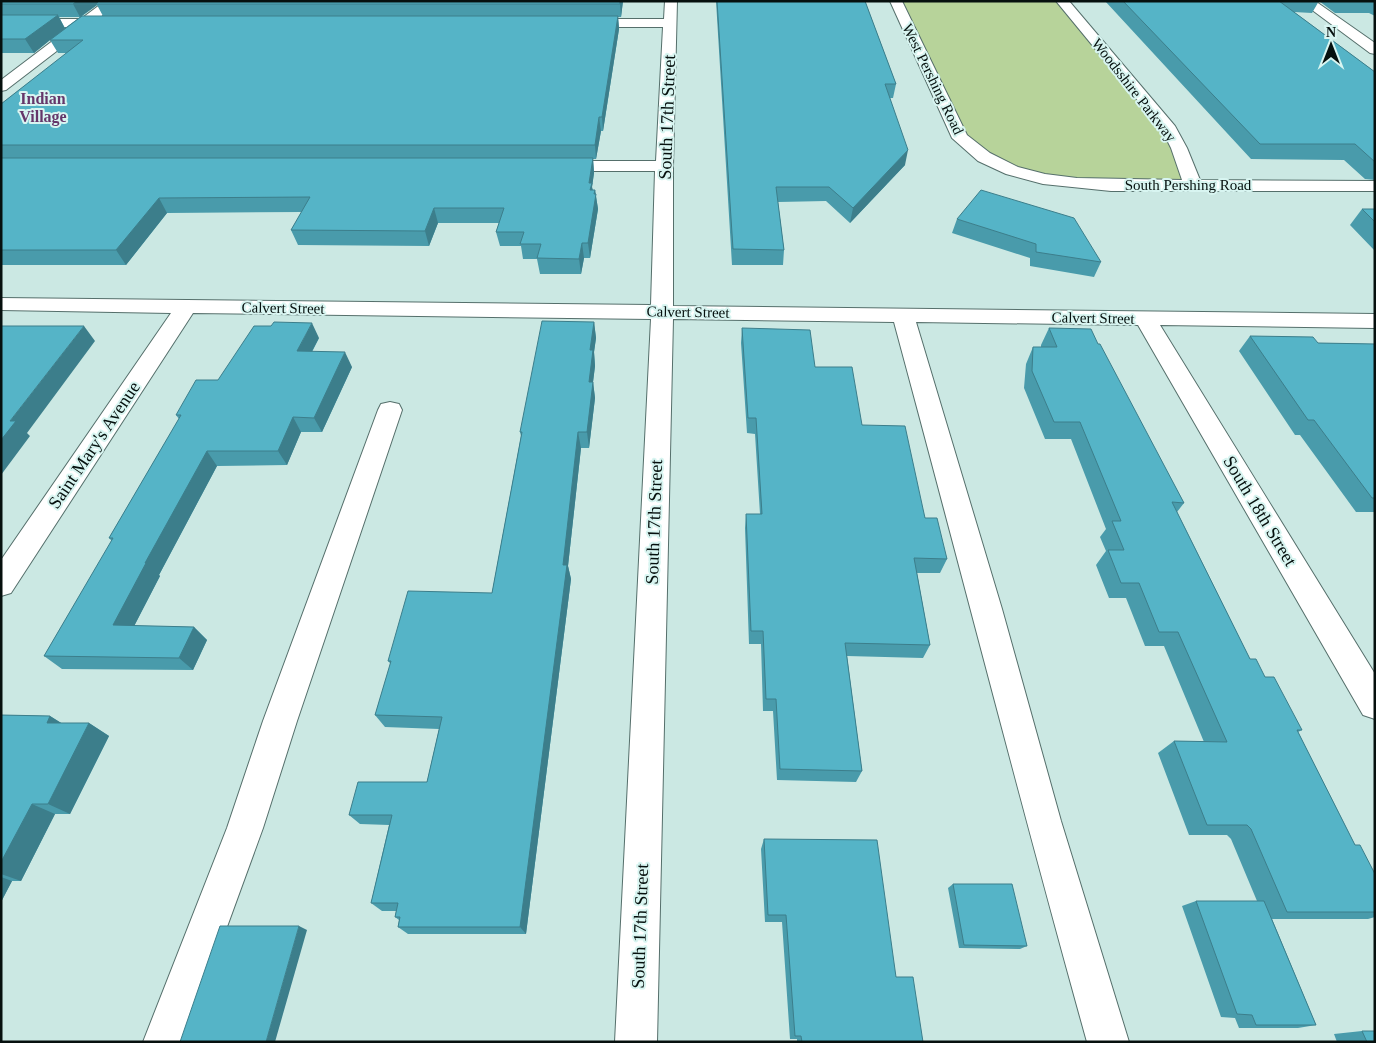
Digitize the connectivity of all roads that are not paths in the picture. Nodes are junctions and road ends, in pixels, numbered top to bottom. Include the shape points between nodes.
1 (112, 1) edge
2 (671, 1) edge
3 (896, 1) edge
4 (1062, 1) edge
5 (1306, 1) edge
6 (1, 22) edge
7 (85, 23) junction
8 (124, 23) edge
9 (570, 23) edge
10 (671, 23) junction
11 (1375, 50) edge
12 (1, 86) edge
13 (538, 166) edge
14 (664, 166) junction
15 (1004, 167) joint
16 (1193, 185) junction
17 (1375, 186) edge
18 (1, 304) edge
19 (186, 307) junction
20 (662, 312) junction
21 (903, 315) junction
22 (1145, 318) junction
23 (1375, 320) edge
24 (390, 410) dead end
25 (1, 584) edge
26 (1375, 704) edge
27 (164, 1042) edge
28 (636, 1042) edge
29 (1108, 1042) edge

1 - 7 street
2 - 10 street, South 17th Street
3 - 15 street, West Pershing Road via 960,138 978,153
4 - 16 street, Woodsshire Parkway via 1169,129
5 - 11 street
6 - 7 street
7 - 8 street
7 - 12 street
9 - 10 street
10 - 14 street, South 17th Street
13 - 14 street
14 - 20 street, South 17th Street
15 - 16 street, South Pershing Road via 1072,183
16 - 17 street, South Pershing Road
18 - 19 street, Calvert Street
19 - 20 street, Calvert Street
19 - 25 street, Saint Mary's Avenue
20 - 21 street, Calvert Street
20 - 28 street, South 17th Street
21 - 22 street, Calvert Street
21 - 29 street via 987,609 1043,821
22 - 23 street, Calvert Street
22 - 26 street, South 18th Street
24 - 27 street via 245,828

